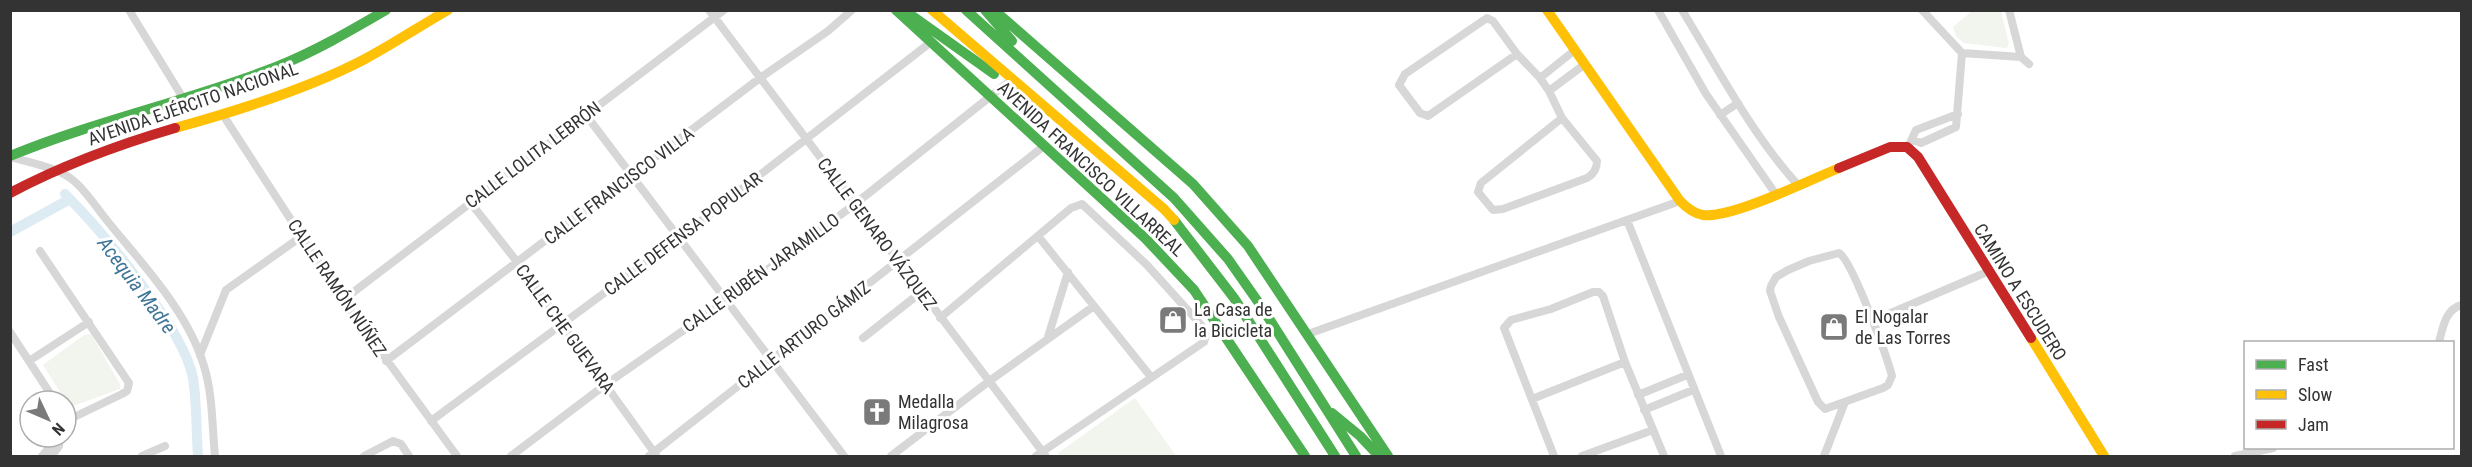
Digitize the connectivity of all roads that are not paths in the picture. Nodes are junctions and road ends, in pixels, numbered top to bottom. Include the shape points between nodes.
1 (129, 10) edge
2 (386, 10) edge
3 (448, 10) edge
4 (709, 10) edge
5 (724, 10) edge
6 (852, 10) edge
7 (896, 10) edge
8 (904, 10) edge
9 (938, 10) edge
10 (966, 10) edge
11 (985, 10) edge
12 (994, 10) edge
13 (1547, 10) edge
14 (1658, 10) edge
15 (1682, 10) edge
16 (1922, 10) edge
17 (2009, 10) edge
18 (932, 11) edge
19 (714, 18) junction
20 (931, 42) junction
21 (1575, 50) junction
22 (1962, 53) junction
23 (1517, 54) junction
24 (2021, 57) junction
25 (1585, 64) junction
26 (2029, 64) dead end
27 (760, 78) junction
28 (1540, 78) junction
29 (1006, 84) junction
30 (1550, 91) junction
31 (989, 97) junction
32 (183, 98) junction
33 (1066, 101) junction
34 (1738, 103) junction
35 (1958, 114) junction
36 (586, 115) junction
37 (1720, 115) junction
38 (223, 116) junction
39 (1562, 118) junction
40 (1073, 132) junction
41 (806, 139) junction
42 (1910, 143) junction
43 (1044, 146) junction
44 (10, 156) edge
45 (54, 170) junction
46 (634, 176) junction
47 (1797, 184) junction
48 (10, 193) edge
49 (1775, 193) junction
50 (1680, 201) junction
51 (471, 202) junction
52 (855, 204) junction
53 (1627, 220) junction
54 (302, 236) junction
55 (1038, 236) junction
56 (680, 237) junction
57 (40, 251) dead end
58 (897, 261) junction
59 (518, 262) junction
60 (1068, 272) junction
61 (1987, 272) junction
62 (920, 293) junction
63 (343, 300) junction
64 (727, 300) junction
65 (2462, 305) edge
66 (1094, 306) junction
67 (940, 318) junction
68 (1872, 321) junction
69 (89, 322) junction
70 (562, 325) junction
71 (10, 332) edge
72 (1308, 334) junction
73 (863, 338) dead end
74 (1048, 338) junction
75 (2439, 341) edge
76 (200, 356) junction
77 (773, 360) junction
78 (30, 361) junction
79 (386, 361) junction
80 (1625, 362) junction
81 (1687, 375) junction
82 (1151, 377) junction
83 (988, 381) junction
84 (605, 385) junction
85 (48, 389) edge
86 (1693, 390) junction
87 (1638, 395) junction
88 (1532, 399) junction
89 (1845, 402) junction
90 (1324, 408) junction
91 (1644, 410) junction
92 (78, 414) edge
93 (431, 421) junction
94 (1653, 430) junction
95 (165, 446) dead end
96 (2264, 449) edge
97 (653, 455) edge
98 (1041, 455) edge
99 (142, 456) edge
100 (215, 456) edge
101 (364, 456) edge
102 (409, 456) edge
103 (457, 456) edge
104 (511, 456) edge
105 (844, 456) edge
106 (891, 456) edge
107 (1305, 456) edge
108 (1335, 456) edge
109 (1356, 456) edge
110 (1379, 456) edge
111 (1388, 456) edge
112 (1554, 456) edge
113 (1582, 456) edge
114 (1664, 456) edge
115 (1721, 456) edge
116 (1824, 456) edge
117 (2104, 456) edge
118 (2235, 456) edge

1 - 32 street
2 - 32 main road, AVENIDA EJÉRCITO NACIONAL via 277,66
3 - 38 main road, AVENIDA EJÉRCITO NACIONAL via 365,59
4 - 19 street, CALLE GENARO VÁZQUEZ
5 - 19 street, CALLE LOLITA LEBRÓN
6 - 27 street, CALLE FRANCISCO VILLA
7 - 20 main road, AVENIDA FRANCISCO VILLARREAL
8 - 29 main road
9 - 18 main road
10 - 33 main road, AVENIDA FRANCISCO VILLARREAL
11 - 33 main road
12 - 72 main road via 1192,184 1248,246
13 - 21 main road
14 - 37 street
15 - 34 street
16 - 22 street
17 - 24 street
18 - 40 main road, AVENIDA FRANCISCO VILLARREAL
19 - 27 street, CALLE GENARO VÁZQUEZ
19 - 36 street, CALLE LOLITA LEBRÓN
20 - 31 main road, AVENIDA FRANCISCO VILLARREAL
20 - 41 street, CALLE DEFENSA POPULAR
21 - 25 main road
21 - 28 street
22 - 24 street
22 - 35 street
23 - 23 street via 1493,21 1486,18 1405,74 1399,85 1420,114 1428,117
23 - 28 street
24 - 26 street
25 - 30 street
25 - 50 main road
27 - 41 street, CALLE GENARO VÁZQUEZ
27 - 46 street, CALLE FRANCISCO VILLA
28 - 30 street
29 - 31 street, CALLE RUBÉN JARAMILLO
29 - 40 main road
30 - 39 street
31 - 43 main road, AVENIDA FRANCISCO VILLARREAL
31 - 52 street, CALLE RUBÉN JARAMILLO
32 - 44 main road, AVENIDA EJÉRCITO NACIONAL via 75,131
33 - 90 main road, AVENIDA FRANCISCO VILLARREAL via 1174,198 1228,259
34 - 37 street
34 - 47 street
35 - 42 street via 1916,130
35 - 42 street via 1953,129 1921,143
36 - 46 street
36 - 51 street, CALLE LOLITA LEBRÓN
37 - 49 street
38 - 45 main road, AVENIDA EJÉRCITO NACIONAL via 130,141
38 - 54 street, CALLE RAMÓN NÚÑEZ
39 - 39 street via 1597,161 1594,172 1503,209 1489,207 1478,192 1480,183
40 - 108 main road, AVENIDA FRANCISCO VILLARREAL via 1164,209 1193,241 1248,316
41 - 52 street, CALLE GENARO VÁZQUEZ
41 - 56 street, CALLE DEFENSA POPULAR
42 - 47 main road via 1890,147
42 - 61 main road, CAMINO A ESCUDERO
43 - 58 street, CALLE ARTURO GÁMIZ
43 - 107 main road, AVENIDA FRANCISCO VILLARREAL via 1145,238 1194,290
44 - 45 street
45 - 48 main road, AVENIDA EJÉRCITO NACIONAL
45 - 76 street via 76,182 148,271 191,333
46 - 56 street
46 - 59 street, CALLE FRANCISCO VILLA
47 - 49 main road
49 - 50 main road via 1727,214 1707,217 1690,212
50 - 53 street
51 - 59 street, CALLE CHE GUEVARA
51 - 63 street, CALLE LOLITA LEBRÓN
52 - 58 street, CALLE GENARO VÁZQUEZ
52 - 64 street, CALLE RUBÉN JARAMILLO
53 - 72 street
53 - 81 street
54 - 63 street, CALLE RAMÓN NÚÑEZ
54 - 76 street via 226,290
55 - 60 street
55 - 67 street
55 - 82 street via 1076,205 1087,206 1202,326 1204,342
56 - 64 street
56 - 70 street, CALLE DEFENSA POPULAR
57 - 69 street
58 - 62 street, CALLE GENARO VÁZQUEZ
58 - 77 street, CALLE ARTURO GÁMIZ
59 - 70 street, CALLE CHE GUEVARA
59 - 79 street, CALLE FRANCISCO VILLA
60 - 66 street
60 - 74 street
61 - 68 street
61 - 117 main road, CAMINO A ESCUDERO
62 - 67 street, CALLE GENARO VÁZQUEZ
62 - 73 street
63 - 79 street, CALLE RAMÓN NÚÑEZ
64 - 77 street
64 - 84 street, CALLE RUBÉN JARAMILLO
65 - 75 street via 2448,314
66 - 74 street
66 - 82 street
67 - 83 street, CALLE GENARO VÁZQUEZ
68 - 89 street via 1890,368 1890,381 1883,388
68 - 89 street via 1848,262 1839,252 1788,270 1772,282 1770,291 1779,317 1820,406 1825,409
69 - 78 street
69 - 92 street via 129,383 127,391
70 - 84 street, CALLE CHE GUEVARA
70 - 93 street, CALLE DEFENSA POPULAR
71 - 78 street
72 - 111 main road
74 - 83 street
76 - 100 street via 207,380
77 - 97 street, CALLE ARTURO GÁMIZ
77 - 105 street
78 - 85 street
79 - 93 street, CALLE RAMÓN NÚÑEZ
80 - 87 street
80 - 88 street
80 - 88 street via 1599,292 1511,320 1504,328 1505,334
81 - 86 street
81 - 87 street
82 - 98 street
83 - 98 street, CALLE GENARO VÁZQUEZ
83 - 106 street
84 - 97 street, CALLE CHE GUEVARA
84 - 104 street, CALLE RUBÉN JARAMILLO
86 - 91 street
86 - 115 street
87 - 91 street
88 - 112 street
89 - 116 street
90 - 109 main road, AVENIDA FRANCISCO VILLARREAL
90 - 110 main road
91 - 94 street
93 - 103 street, CALLE RAMÓN NÚÑEZ
94 - 113 street
94 - 114 street
95 - 99 street
96 - 118 street
101 - 102 street via 396,441

